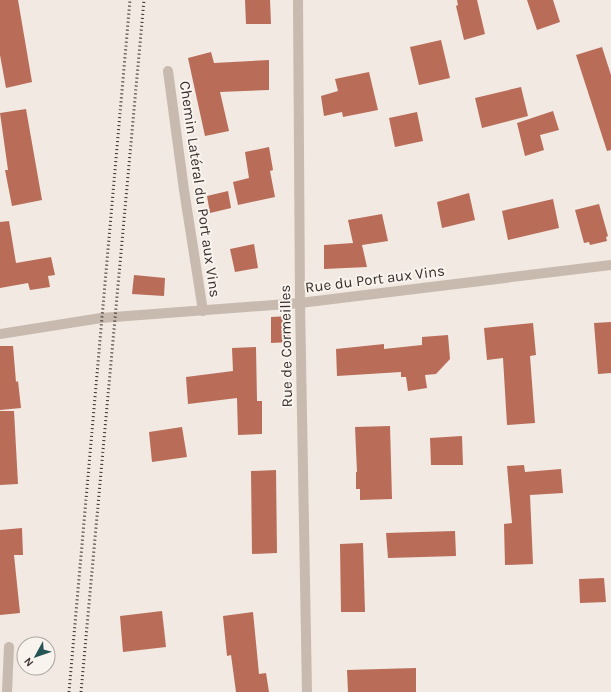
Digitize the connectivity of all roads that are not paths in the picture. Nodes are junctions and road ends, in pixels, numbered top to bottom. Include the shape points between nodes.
1 (298, 0) edge
2 (168, 71) dead end
3 (611, 265) edge
4 (300, 303) junction
5 (203, 311) junction
6 (0, 334) edge
7 (9, 646) dead end
8 (7, 692) edge
9 (307, 692) edge

1 - 4 street, Rue de Cormeilles
2 - 5 street, Chemin Latéral du Port aux Vins
3 - 4 street, Rue du Port aux Vins
4 - 5 street, Rue du Port aux Vins
4 - 9 street, Rue de Cormeilles
5 - 6 street, Rue du Port aux Vins via 101,318
7 - 8 street

